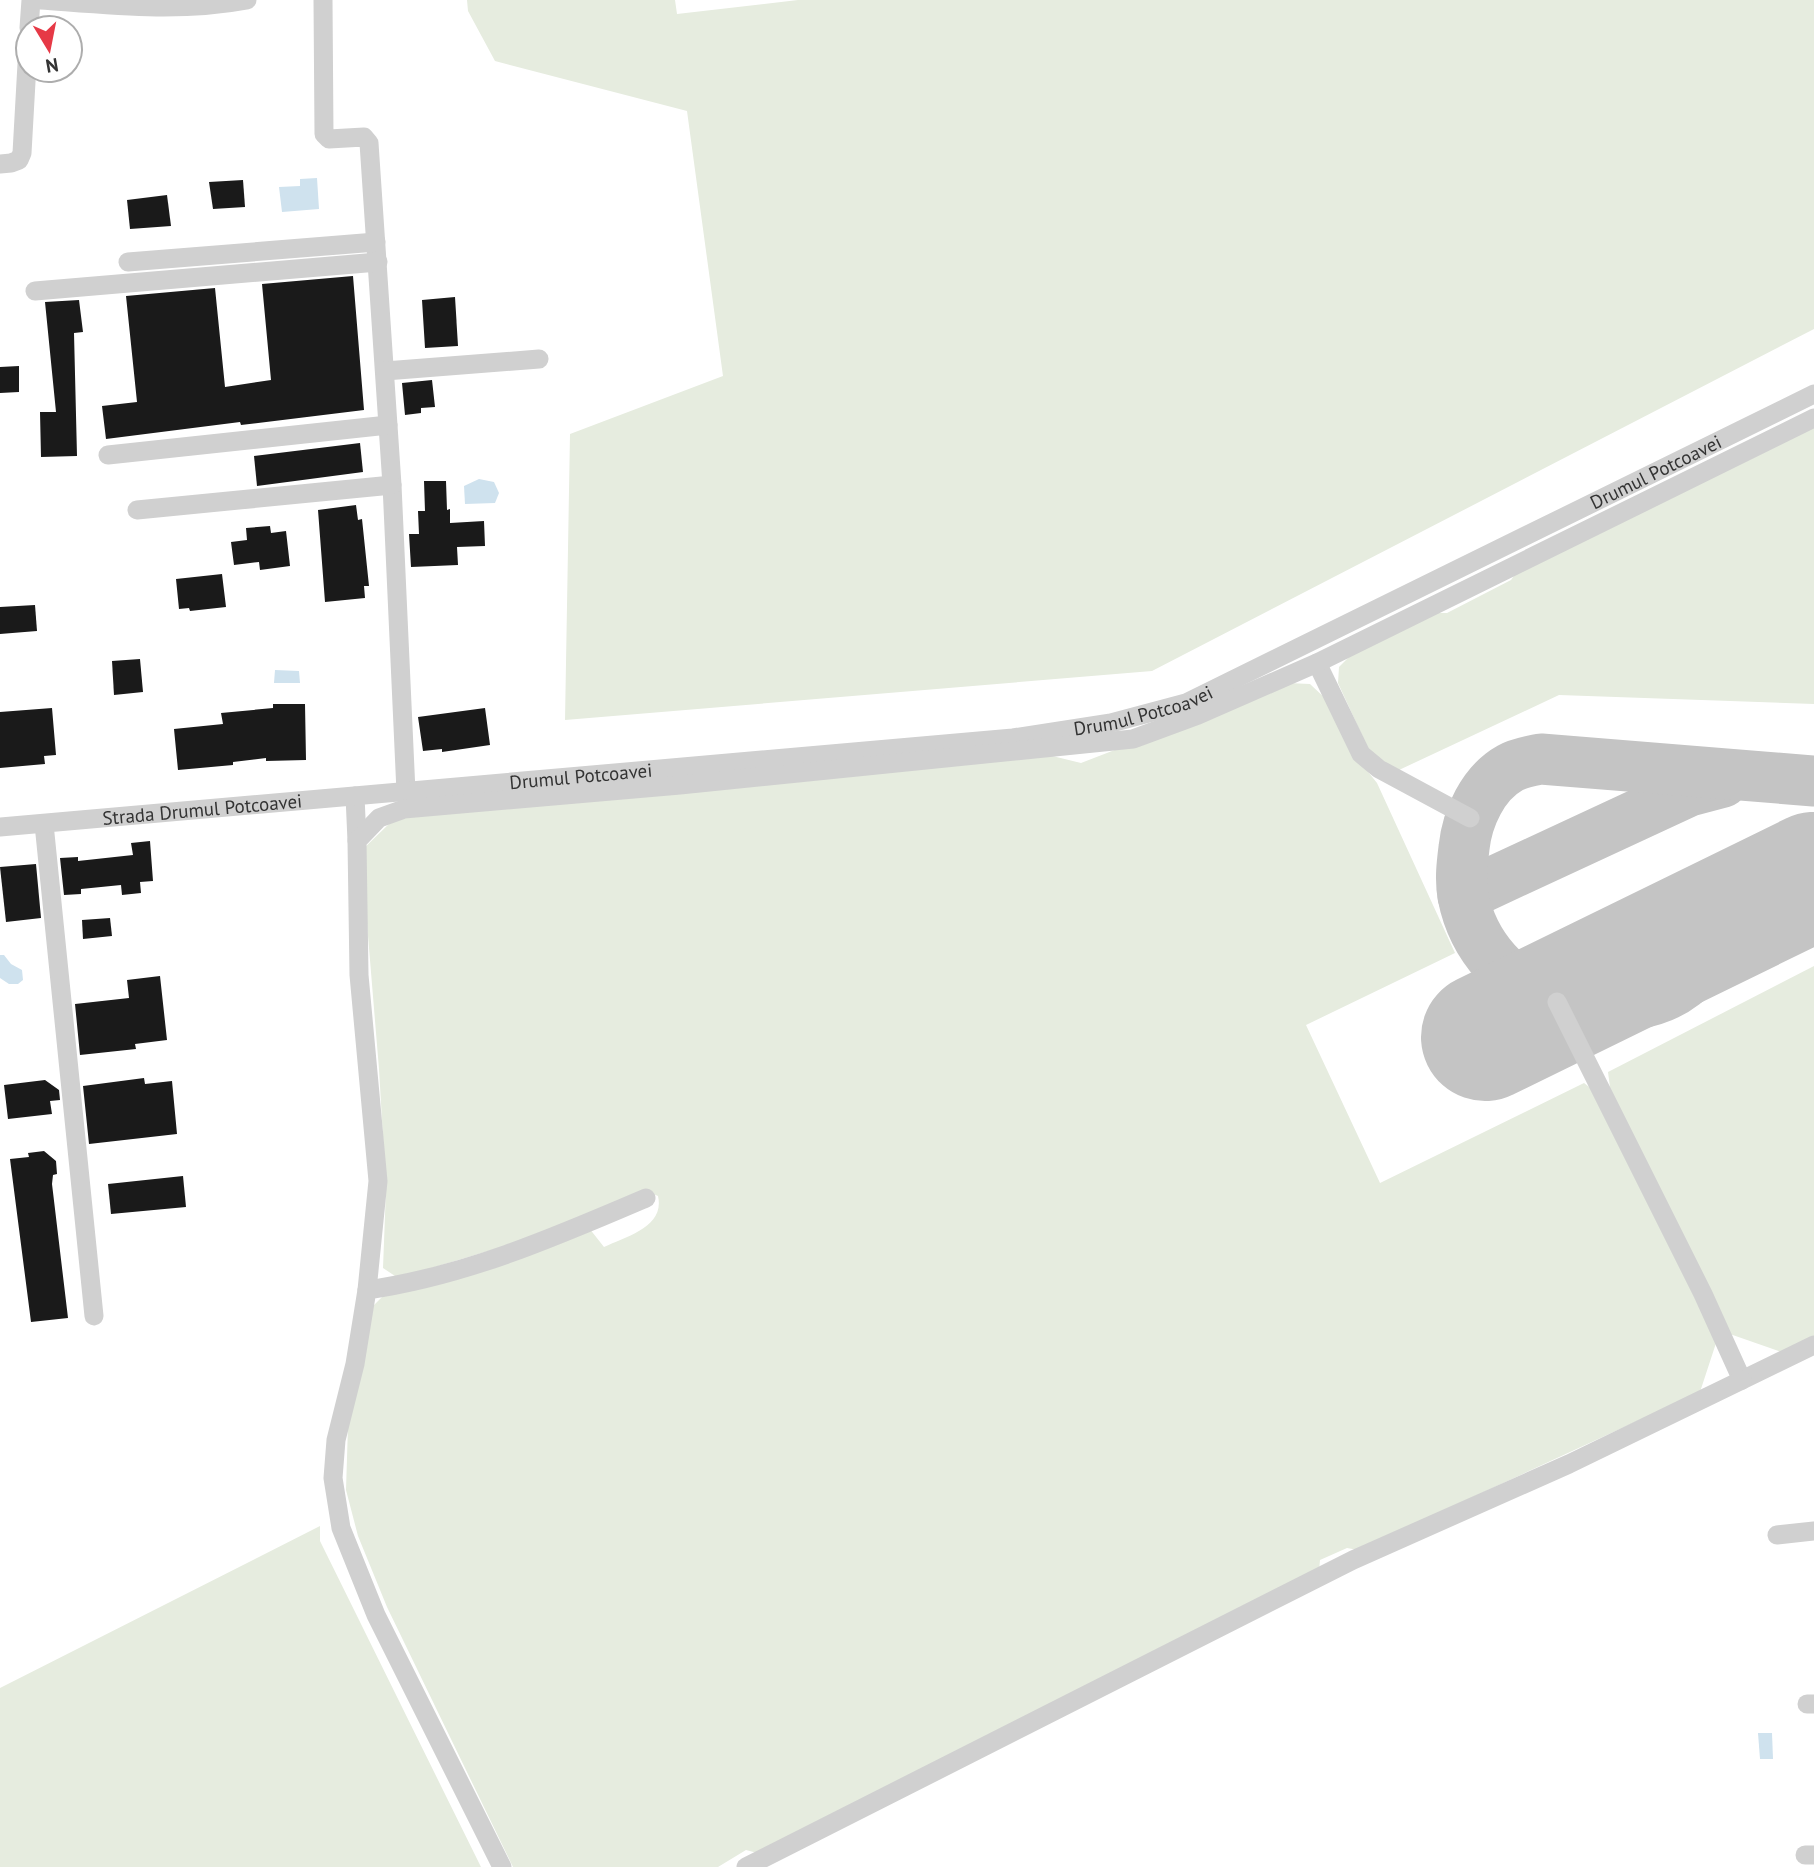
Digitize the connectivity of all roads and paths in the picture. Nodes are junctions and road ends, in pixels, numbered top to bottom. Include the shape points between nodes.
1 (41, 0) edge
2 (247, 0) edge
3 (323, 0) edge
4 (26, 84) edge
5 (0, 164) edge
6 (377, 252) junction
7 (128, 262) dead end
8 (35, 291) dead end
9 (539, 359) dead end
10 (385, 371) junction
11 (1814, 394) edge
12 (1814, 418) edge
13 (388, 425) junction
14 (108, 455) dead end
15 (392, 485) junction
16 (137, 510) dead end
17 (1317, 663) junction
18 (406, 792) junction
19 (355, 796) junction
20 (1470, 818) dead end
21 (44, 824) junction
22 (0, 827) edge
23 (357, 841) junction
24 (1557, 1002) dead end
25 (646, 1198) dead end
26 (366, 1290) junction
27 (94, 1316) dead end
28 (1814, 1345) edge
29 (1742, 1380) junction
30 (1814, 1531) edge
31 (1777, 1535) dead end
32 (502, 1867) edge
33 (746, 1867) edge

1 - 2 street via 198,7
3 - 6 street via 324,134 329,139 364,137 369,143
4 - 5 street via 22,153 19,160
6 - 7 street
6 - 8 street
6 - 10 street
9 - 10 street
10 - 13 street
11 - 18 street, Drumul Potcoavei via 1186,703 1111,723 1013,738
12 - 17 street
13 - 14 street
13 - 15 street
15 - 16 street
15 - 18 street
17 - 20 street via 1361,754
17 - 23 street via 1133,739 404,809 379,818
18 - 19 street, Strada Drumul Potcoavei
19 - 21 street, Strada Drumul Potcoavei
19 - 23 street
21 - 22 street, Strada Drumul Potcoavei
21 - 27 street
23 - 26 street via 359,975 378,1181
24 - 29 street
25 - 26 street via 504,1257 409,1284
26 - 32 street via 355,1364 336,1440 333,1479 341,1528 376,1615
28 - 29 street
29 - 33 street via 1569,1464 1353,1560
30 - 31 street

